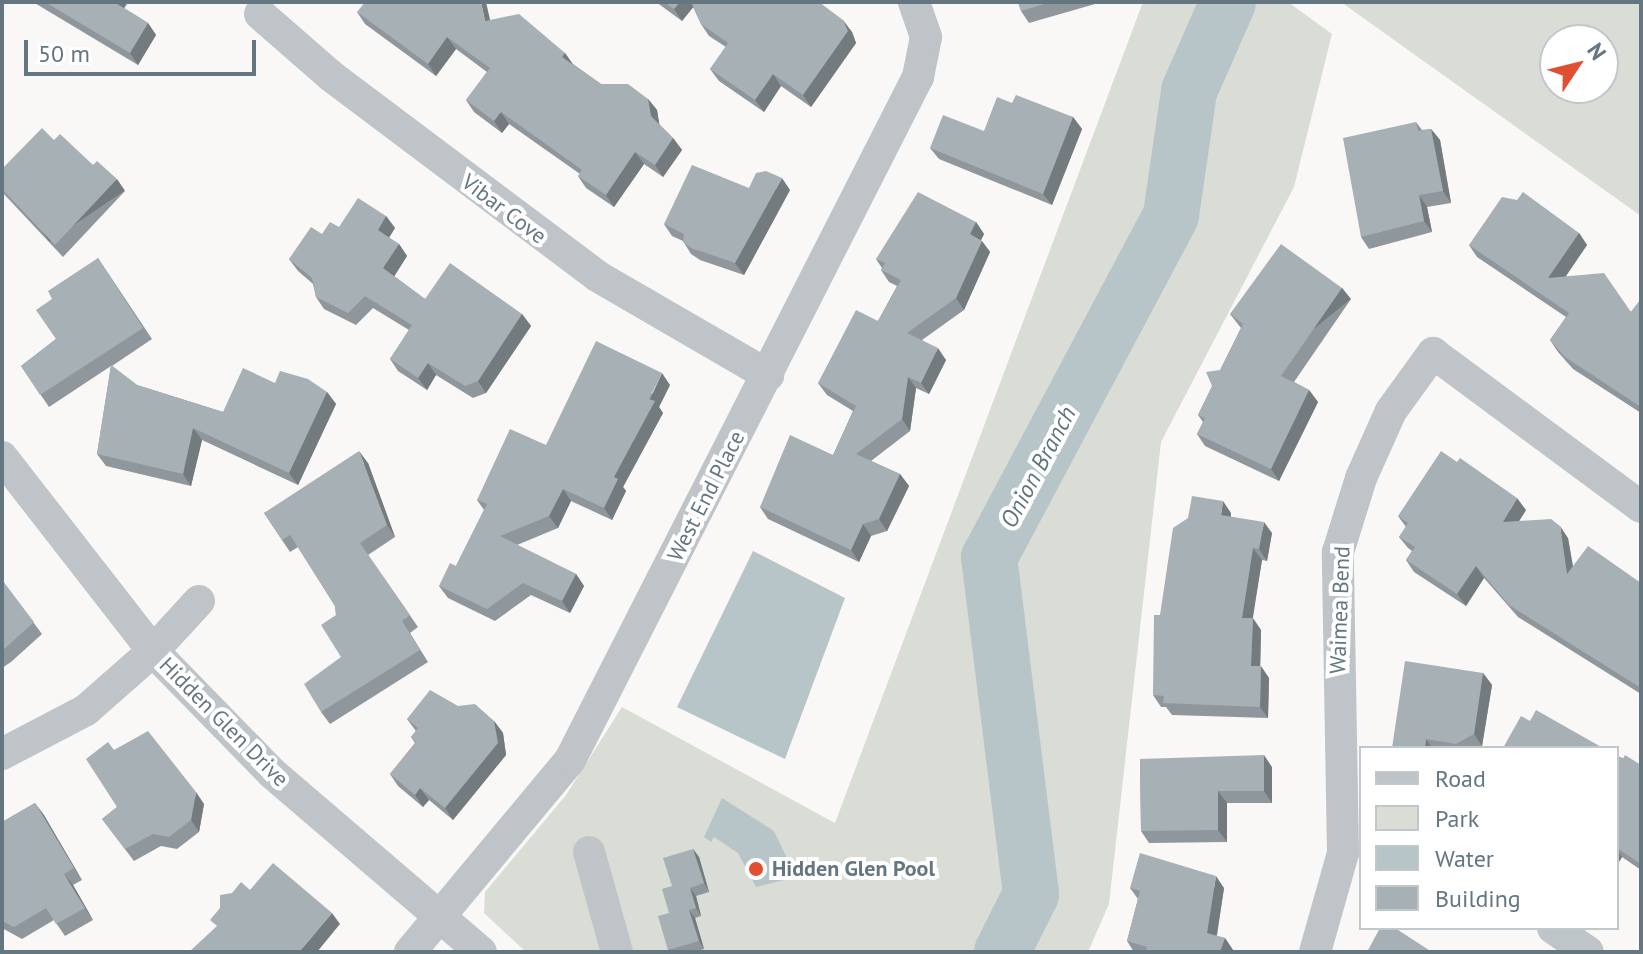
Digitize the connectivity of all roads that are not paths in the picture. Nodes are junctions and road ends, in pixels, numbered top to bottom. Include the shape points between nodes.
1 (914, 2) edge
2 (260, 14) dead end
3 (768, 375) junction
4 (2, 457) edge
5 (1641, 507) edge
6 (199, 601) dead end
7 (153, 651) junction
8 (2, 754) edge
9 (589, 852) dead end
10 (1352, 855) edge
11 (438, 919) junction
12 (1556, 930) edge
13 (410, 952) edge
14 (481, 952) edge
15 (617, 952) edge
16 (1315, 952) edge
17 (1588, 952) edge

1 - 3 street, West End Place via 926,37 918,77
2 - 3 street, Vibar Cove via 331,76 574,260
3 - 11 street, West End Place via 570,760
4 - 7 street, Hidden Glen Drive
5 - 10 street, Waimea Bend via 1433,353 1391,411 1361,478 1338,552
6 - 7 street
7 - 8 street via 86,710
7 - 11 street, Hidden Glen Drive via 272,773
9 - 15 street
10 - 16 street, Waimea Bend
11 - 13 street, West End Place
11 - 14 street, Hidden Glen Drive
12 - 17 street

